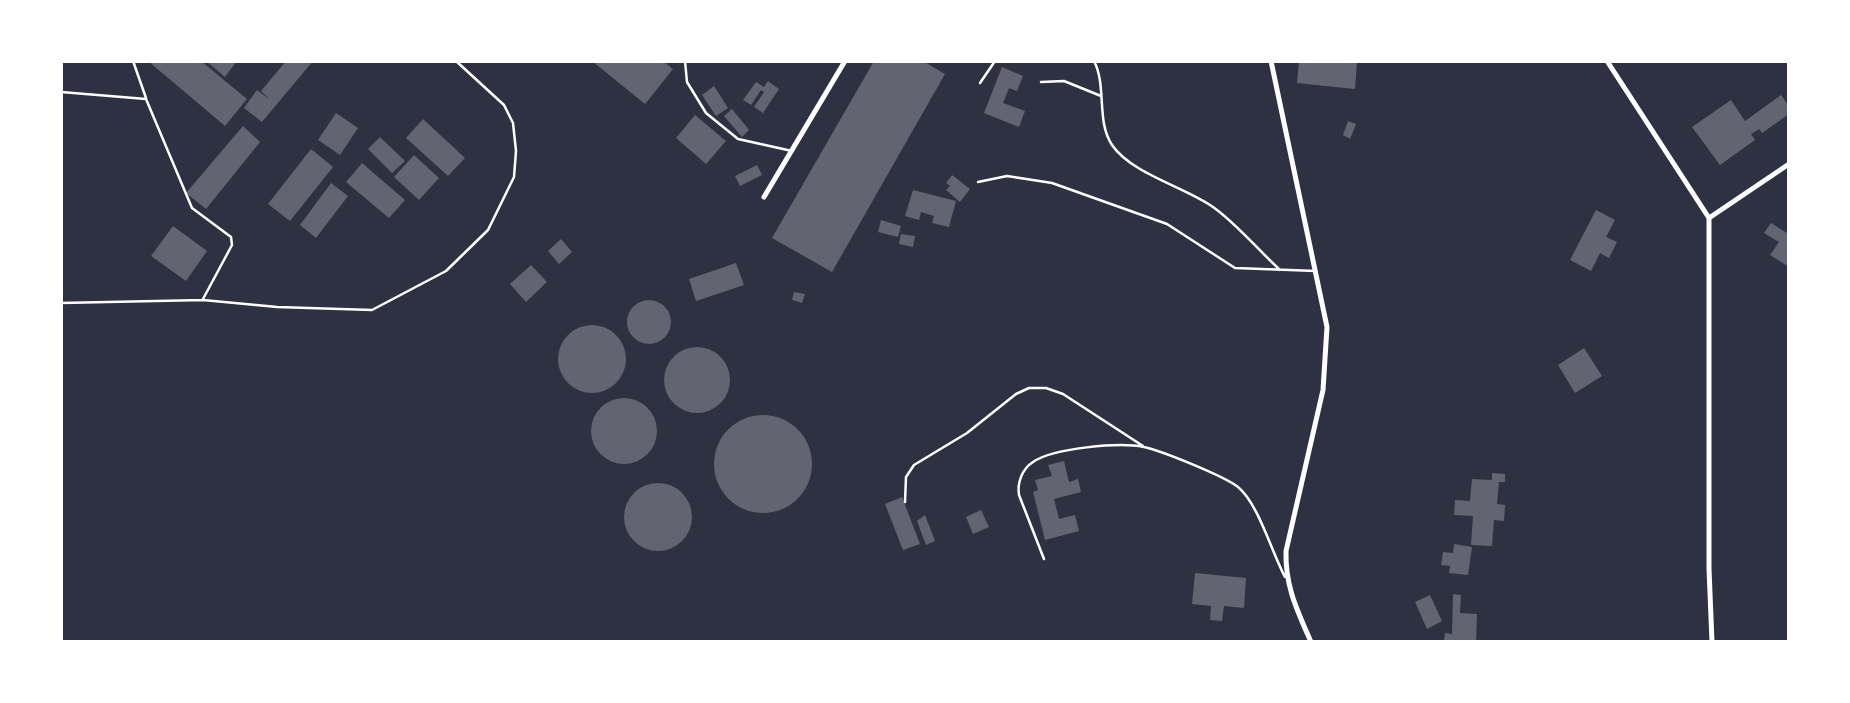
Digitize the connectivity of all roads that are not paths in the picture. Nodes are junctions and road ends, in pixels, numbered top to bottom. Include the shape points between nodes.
1 (133, 61) edge
2 (456, 61) edge
3 (685, 61) edge
4 (845, 61) edge
5 (995, 61) edge
6 (1094, 61) edge
7 (1271, 61) edge
8 (1607, 61) edge
9 (1041, 82) dead end
10 (979, 83) dead end
11 (61, 92) edge
12 (1101, 96) junction
13 (146, 99) junction
14 (792, 150) junction
15 (1789, 164) edge
16 (978, 182) dead end
17 (764, 197) dead end
18 (1709, 218) junction
19 (1280, 270) junction
20 (1315, 271) junction
21 (203, 300) junction
22 (61, 303) edge
23 (1146, 447) junction
24 (905, 502) dead end
25 (1044, 559) dead end
26 (1285, 577) junction
27 (1311, 642) edge
28 (1712, 642) edge

1 - 13 lane
2 - 21 lane via 504,105 513,123 516,151 514,177 488,230 446,271 372,310
3 - 14 lane via 687,82 706,113 738,139
4 - 14 street
5 - 10 lane
6 - 12 lane via 1100,72
7 - 20 street
8 - 18 street
9 - 12 lane via 1064,81
11 - 13 lane
12 - 19 lane via 1106,131 1118,151 1215,208
13 - 21 lane via 192,208 232,237
14 - 17 street
15 - 18 street
16 - 19 lane via 1007,176 1052,183 1167,224 1235,268
18 - 28 street
19 - 20 lane
20 - 26 street via 1327,327 1327,358 1286,551
21 - 22 lane
23 - 24 lane via 1063,394 1029,388 914,465 906,477
23 - 25 lane via 1107,445 1042,458 1025,470 1019,495
23 - 26 lane via 1239,487
26 - 27 street

